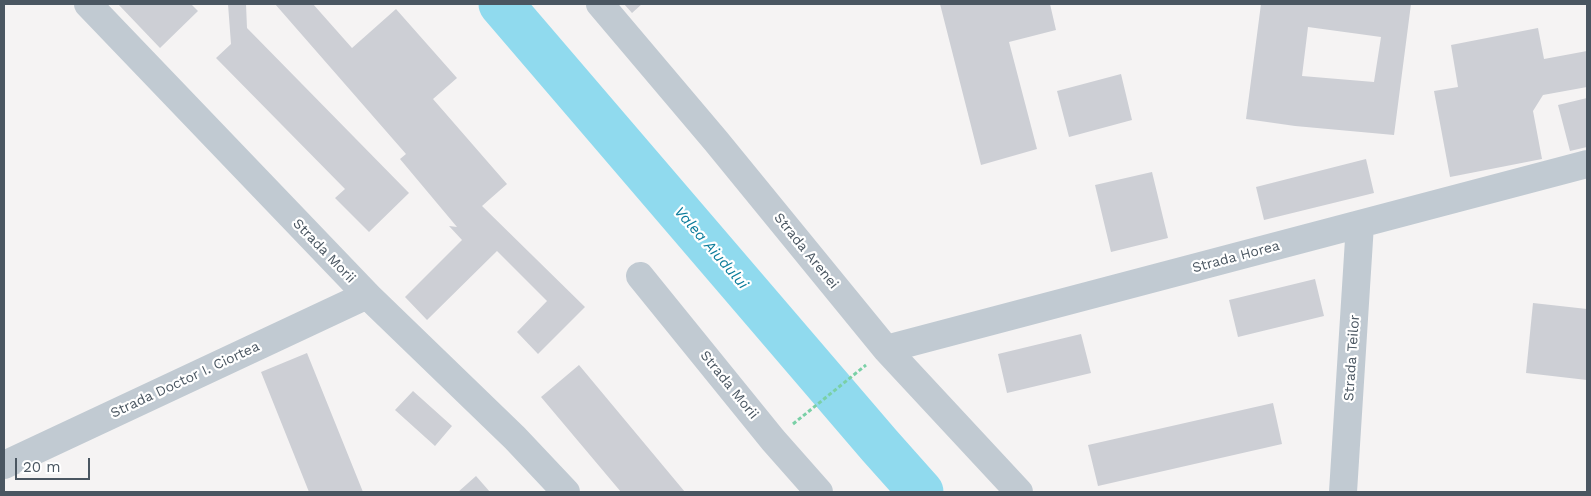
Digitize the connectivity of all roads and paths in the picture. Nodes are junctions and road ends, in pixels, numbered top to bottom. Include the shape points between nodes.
1 (88, 4) edge
2 (600, 4) edge
3 (1587, 164) edge
4 (1360, 224) junction
5 (640, 276) dead end
6 (367, 295) junction
7 (886, 349) junction
8 (773, 440) junction
9 (4, 465) edge
10 (566, 492) edge
11 (819, 492) edge
12 (1019, 492) edge
13 (1343, 492) edge

1 - 6 street, Strada Morii
2 - 7 street, Strada Arenei via 716,140
3 - 4 street, Strada Horea
4 - 7 street, Strada Horea
4 - 13 street, Strada Teilor
5 - 8 street, Strada Morii
6 - 9 street, Strada Doctor I. Ciortea
6 - 10 street, Strada Morii
7 - 8 path
7 - 12 street, Strada Arenei
8 - 11 street, Strada Morii

